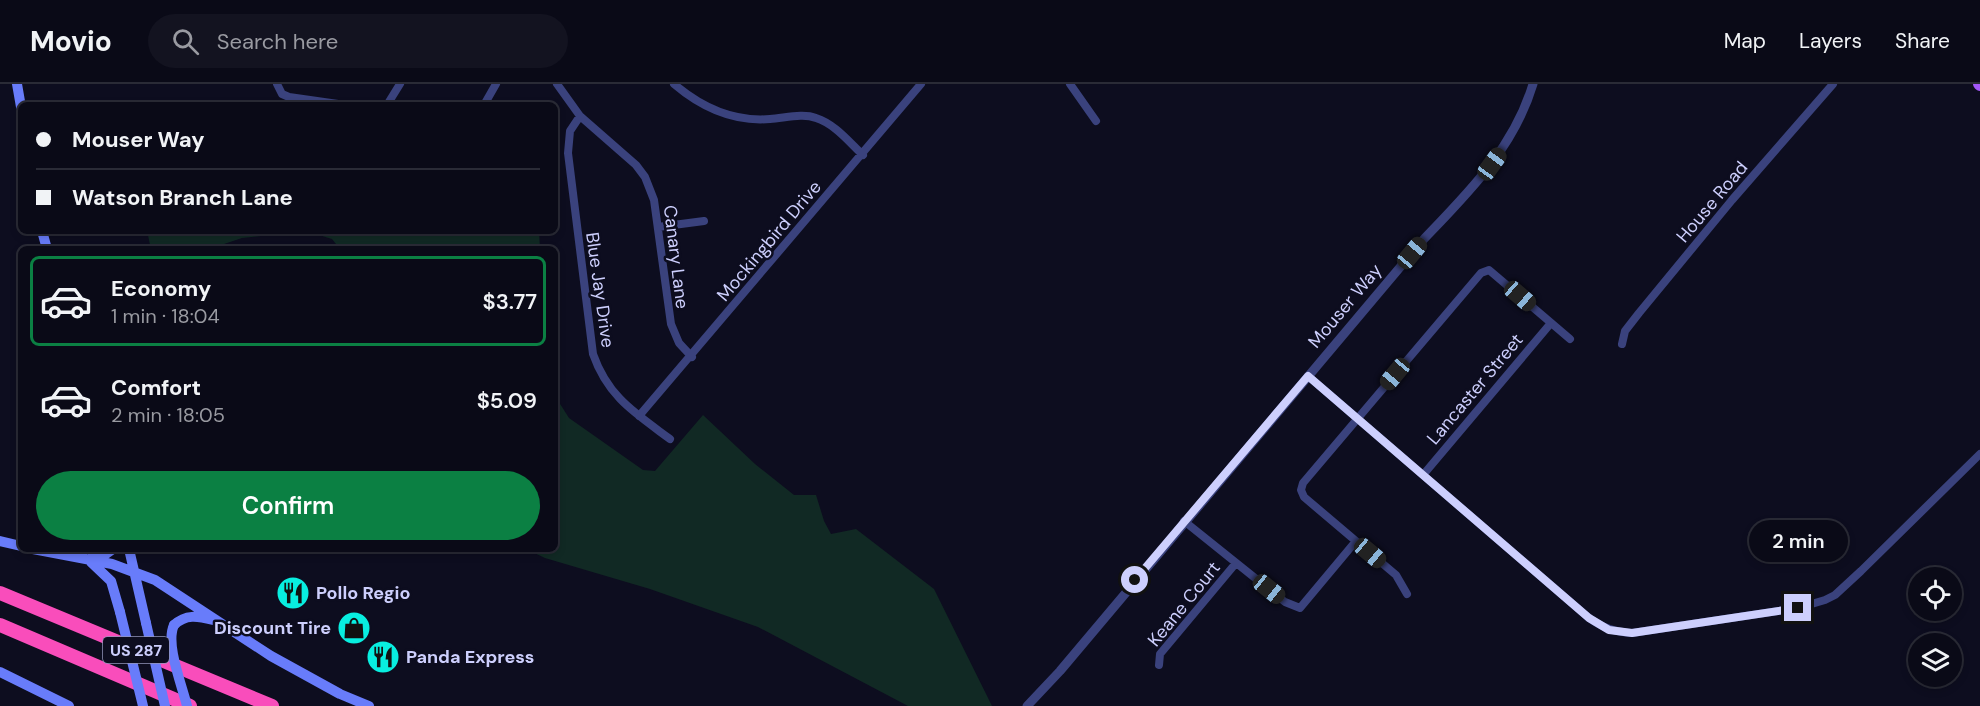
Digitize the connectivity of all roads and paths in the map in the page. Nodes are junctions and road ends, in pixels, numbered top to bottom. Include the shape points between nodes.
1 (17, 84) edge
2 (277, 84) edge
3 (400, 84) edge
4 (496, 84) edge
5 (557, 84) edge
6 (674, 84) edge
7 (921, 84) edge
8 (1070, 84) edge
9 (1533, 84) edge
10 (1833, 84) edge
11 (20, 102) edge
12 (324, 102) edge
13 (389, 102) edge
14 (486, 102) edge
15 (580, 116) junction
16 (1096, 121) dead end
17 (862, 155) junction
18 (704, 221) dead end
19 (658, 227) junction
20 (1551, 323) junction
21 (1570, 339) dead end
22 (1622, 344) dead end
23 (692, 357) junction
24 (1308, 376) junction
25 (639, 416) junction
26 (1357, 419) junction
27 (670, 439) dead end
28 (1980, 454) edge
29 (1423, 475) junction
30 (1184, 521) junction
31 (0, 541) edge
32 (1356, 542) junction
33 (18, 545) edge
34 (51, 552) edge
35 (109, 552) edge
36 (130, 552) edge
37 (86, 558) junction
38 (1236, 563) junction
39 (135, 572) junction
40 (0, 594) edge
41 (1407, 594) dead end
42 (219, 621) junction
43 (0, 625) edge
44 (1159, 665) dead end
45 (0, 672) edge
46 (69, 706) edge
47 (143, 706) edge
48 (165, 706) edge
49 (189, 706) edge
50 (272, 706) edge
51 (369, 706) edge
52 (1027, 706) edge

1 - 11 main road
2 - 12 street via 282,94 289,97
3 - 13 street
4 - 14 street
5 - 15 street, Canary Lane
6 - 17 street via 708,108 734,117 815,117 835,128
7 - 17 street, Mockingbird Drive
8 - 16 street
9 - 24 street, Mouser Way via 1512,137 1492,164
10 - 22 street, House Road via 1639,313 1625,331
15 - 19 street, Canary Lane via 645,177
15 - 25 street, Blue Jay Drive via 570,131 568,153 593,354 604,381
17 - 23 street, Mockingbird Drive
18 - 19 street
19 - 23 street, Canary Lane via 670,324 679,343
20 - 21 street
20 - 26 street via 1489,270 1478,275
20 - 29 street, Lancaster Street
23 - 25 street, Mockingbird Drive
24 - 26 street
24 - 30 street, Mouser Way
25 - 27 street, Blue Jay Drive
26 - 29 street
26 - 32 street via 1301,490 1304,497
28 - 29 street via 1835,595 1798,608 1632,633 1609,630 1589,618
30 - 38 street
30 - 52 street, Mouser Way
31 - 33 main road
32 - 38 street via 1300,608 1286,602
32 - 41 street via 1401,580
34 - 37 main road
35 - 37 main road
36 - 39 main road
37 - 39 main road
37 - 47 main road, bridge via 111,581
38 - 44 street, Keane Court via 1160,654
39 - 42 main road via 180,594
39 - 48 main road, bridge
40 - 50 highway, US 287
42 - 49 main road, bridge via 182,618 170,633
42 - 51 main road via 271,656
43 - 49 highway, US 287
45 - 46 main road

